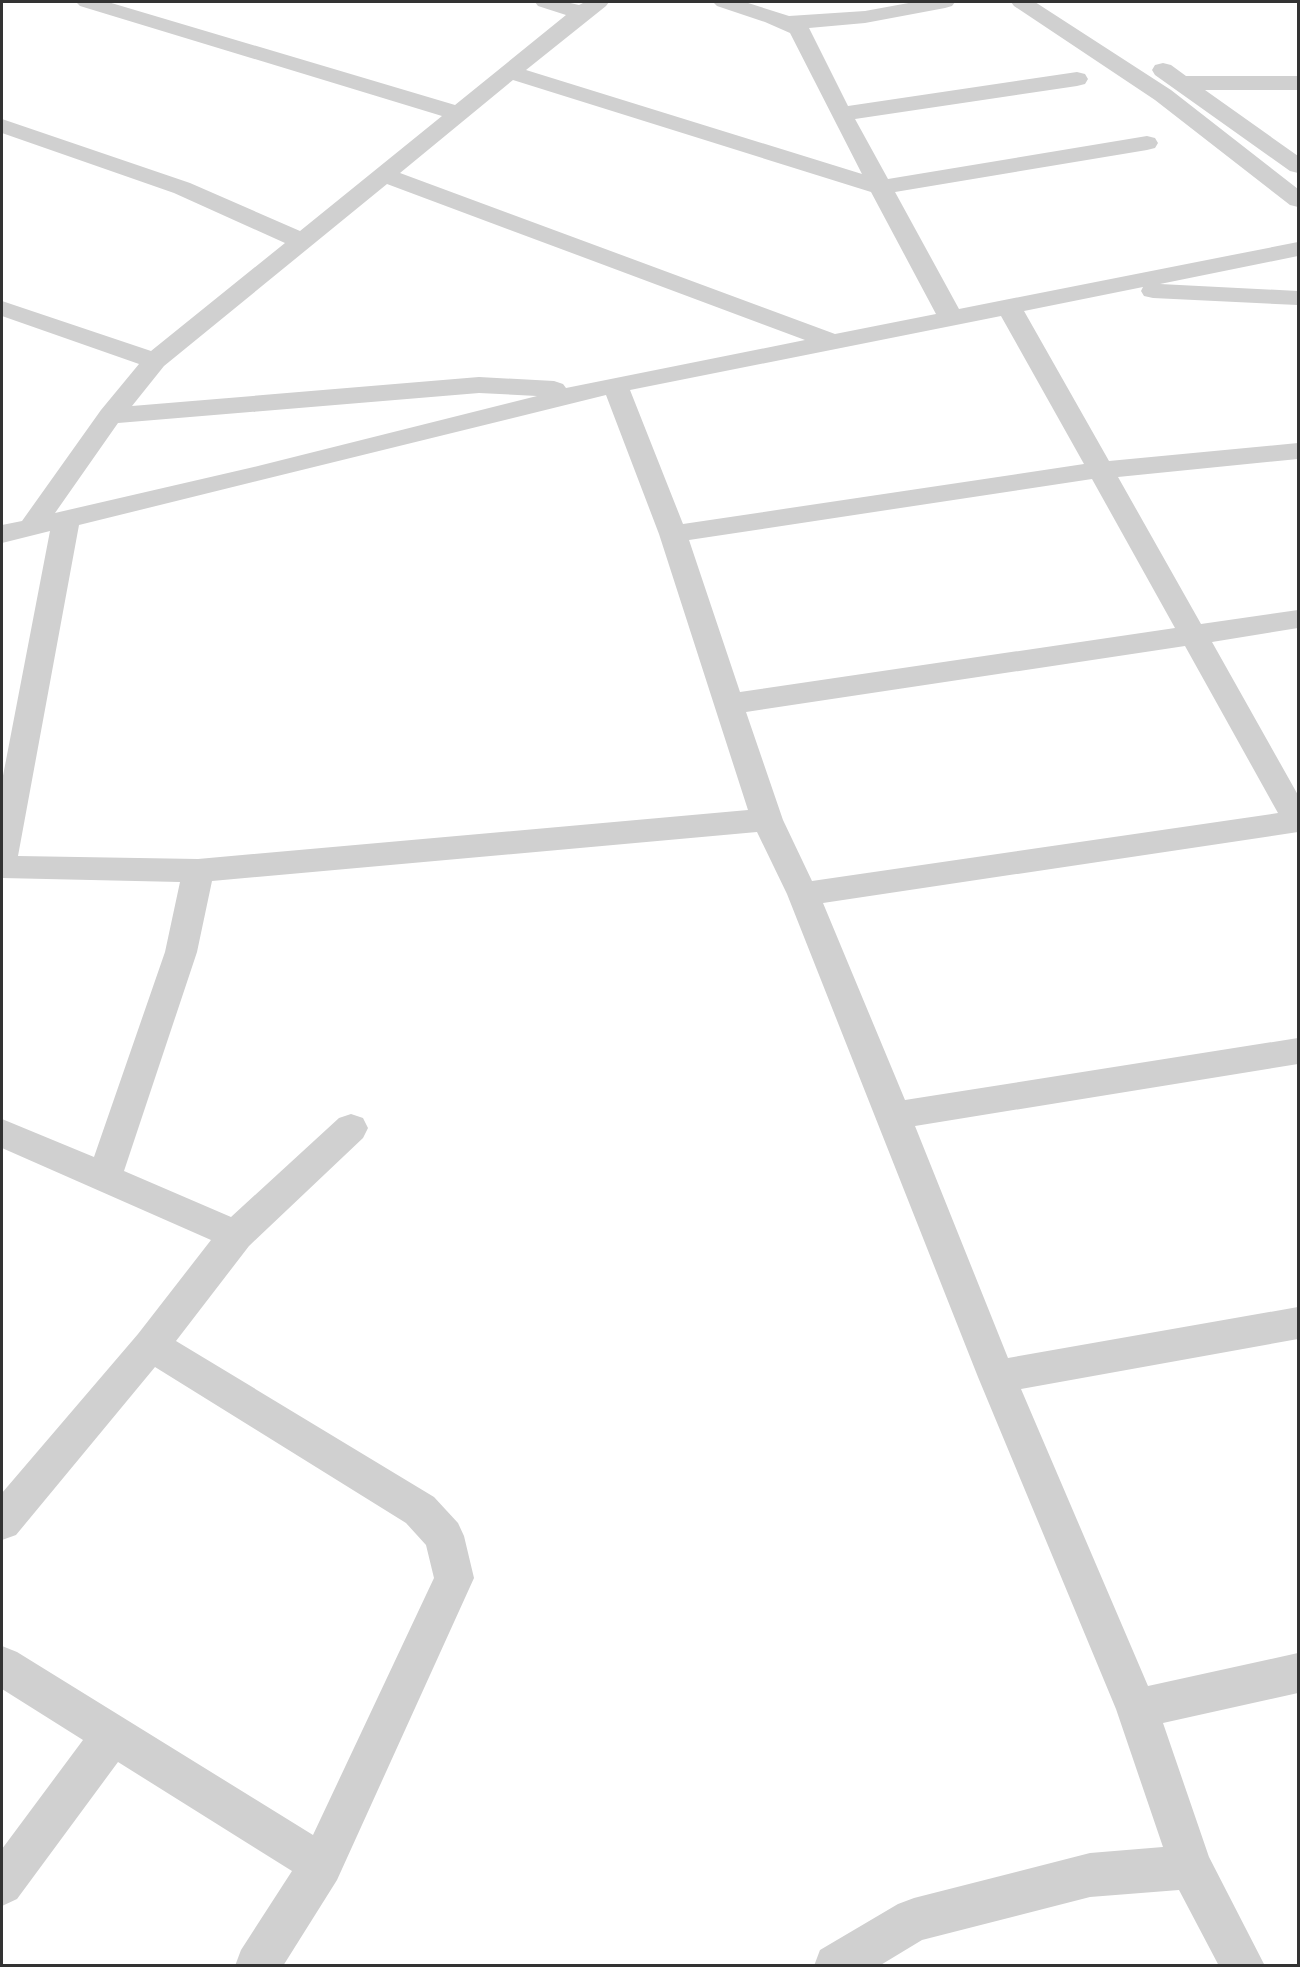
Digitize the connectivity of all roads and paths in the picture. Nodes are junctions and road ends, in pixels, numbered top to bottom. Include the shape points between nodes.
1 (87, 2) edge
2 (545, 2) edge
3 (724, 2) edge
4 (945, 2) edge
5 (1021, 2) edge
6 (1058, 2) edge
7 (590, 7) edge
8 (787, 23) junction
9 (510, 72) junction
10 (1077, 78) dead end
11 (1184, 83) junction
12 (1299, 83) edge
13 (460, 114) junction
14 (841, 114) junction
15 (2, 126) edge
16 (1147, 143) dead end
17 (1299, 166) edge
18 (384, 175) junction
19 (880, 187) junction
20 (1299, 200) edge
21 (302, 241) junction
22 (1299, 249) edge
23 (1101, 289) junction
24 (1299, 298) edge
25 (1009, 307) junction
26 (2, 308) edge
27 (951, 318) junction
28 (834, 342) junction
29 (155, 361) junction
30 (601, 388) junction
31 (110, 416) junction
32 (1299, 451) edge
33 (1099, 470) junction
34 (67, 517) junction
35 (32, 526) junction
36 (2, 534) edge
37 (673, 534) junction
38 (1299, 619) edge
39 (1193, 634) junction
40 (729, 704) junction
41 (767, 820) junction
42 (1299, 821) edge
43 (2, 859) edge
44 (2, 867) edge
45 (198, 871) junction
46 (803, 894) junction
47 (1299, 1051) edge
48 (894, 1116) junction
49 (351, 1128) dead end
50 (2, 1133) edge
51 (104, 1178) junction
52 (236, 1235) junction
53 (1299, 1323) edge
54 (151, 1345) junction
55 (997, 1377) junction
56 (2, 1522) edge
57 (2, 1666) edge
58 (1299, 1673) edge
59 (1137, 1709) junction
60 (113, 1735) junction
61 (322, 1865) junction
62 (1191, 1867) junction
63 (2, 1884) edge
64 (257, 1965) edge
65 (836, 1965) edge
66 (1243, 1965) edge

1 - 13 street
2 - 7 street
3 - 8 street
4 - 8 street via 865,17
5 - 20 street via 1162,95
6 - 11 street
7 - 9 street
8 - 14 street via 799,29
9 - 13 street
9 - 19 street
10 - 14 street
11 - 12 street
11 - 17 street
13 - 18 street
14 - 19 street
15 - 21 street via 182,188
16 - 19 street
18 - 21 street
18 - 28 street
19 - 27 street
21 - 29 street
22 - 23 street
23 - 24 street
23 - 25 street
25 - 27 street
25 - 33 street
26 - 29 street
27 - 28 street
28 - 30 street
29 - 31 street
30 - 31 street via 479,386
30 - 34 street via 258,474
30 - 37 street
31 - 35 street
32 - 33 street
33 - 37 street
33 - 39 street
34 - 35 street
34 - 43 street
35 - 36 street
37 - 40 street
38 - 39 street
39 - 40 street
39 - 42 street
40 - 41 street
41 - 45 street
41 - 46 street
42 - 46 street
44 - 45 street
45 - 51 street via 182,952
46 - 48 street
47 - 48 street
48 - 55 street
49 - 52 street
50 - 51 street
51 - 52 street
52 - 54 street
53 - 55 street
54 - 56 street
54 - 61 street via 420,1510 444,1536 453,1578
55 - 59 street
57 - 60 street
58 - 59 street
59 - 62 street
60 - 61 street
60 - 63 street
61 - 64 street
62 - 65 street via 1090,1875 914,1920
62 - 66 street

